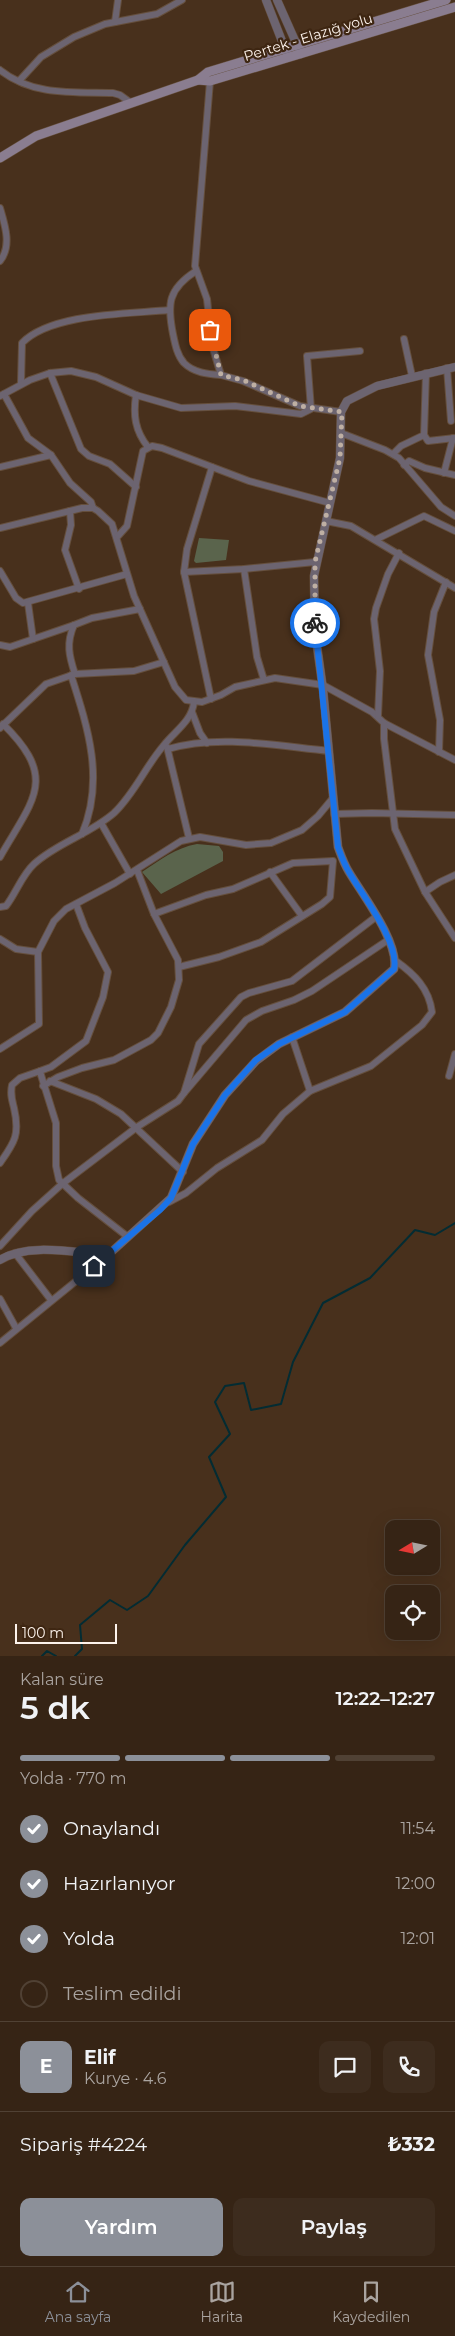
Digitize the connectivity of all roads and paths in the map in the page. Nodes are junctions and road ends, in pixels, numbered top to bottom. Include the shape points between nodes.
1 (118, 0) edge
2 (182, 0) edge
3 (266, 0) edge
4 (277, 0) edge
5 (446, 0) edge
6 (455, 7) edge
7 (116, 22) junction
8 (297, 44) junction
9 (284, 48) junction
10 (301, 54) junction
11 (288, 58) junction
12 (0, 70) edge
13 (198, 80) junction
14 (19, 81) junction
15 (210, 81) junction
16 (131, 103) junction
17 (0, 158) edge
18 (0, 208) edge
19 (0, 261) edge
20 (196, 271) junction
21 (169, 310) junction
22 (404, 339) dead end
23 (360, 351) dead end
24 (451, 367) edge
25 (50, 373) junction
26 (426, 373) junction
27 (221, 375) junction
28 (412, 376) junction
29 (21, 384) junction
30 (2, 395) edge
31 (136, 395) junction
32 (311, 409) junction
33 (342, 412) junction
34 (451, 421) dead end
35 (341, 433) junction
36 (424, 435) junction
37 (454, 438) edge
38 (148, 447) junction
39 (393, 454) junction
40 (51, 455) junction
41 (404, 465) junction
42 (0, 467) edge
43 (212, 467) junction
44 (444, 473) junction
45 (455, 475) edge
46 (136, 487) junction
47 (330, 503) junction
48 (93, 508) junction
49 (70, 512) junction
50 (455, 516) edge
51 (326, 521) junction
52 (0, 528) edge
53 (455, 531) edge
54 (118, 536) junction
55 (377, 539) junction
56 (399, 553) junction
57 (315, 562) junction
58 (244, 569) junction
59 (0, 571) edge
60 (184, 572) junction
61 (127, 574) junction
62 (446, 582) junction
63 (455, 588) edge
64 (80, 589) junction
65 (28, 603) junction
66 (140, 609) junction
67 (74, 625) junction
68 (33, 639) junction
69 (0, 645) edge
70 (164, 662) junction
71 (73, 675) junction
72 (264, 680) junction
73 (322, 685) junction
74 (211, 699) junction
75 (194, 702) junction
76 (192, 712) junction
77 (378, 716) junction
78 (384, 723) junction
79 (2, 726) edge
80 (207, 743) junction
81 (166, 746) junction
82 (329, 751) junction
83 (439, 752) junction
84 (455, 760) edge
85 (333, 798) junction
86 (334, 814) junction
87 (392, 814) junction
88 (455, 816) edge
89 (102, 823) junction
90 (82, 834) junction
91 (189, 838) junction
92 (342, 856) junction
93 (0, 857) edge
94 (333, 861) junction
95 (137, 870) junction
96 (270, 872) junction
97 (130, 874) junction
98 (455, 876) edge
99 (425, 892) junction
100 (76, 904) junction
101 (0, 907) edge
102 (154, 914) junction
103 (302, 916) junction
104 (377, 916) junction
105 (455, 938) edge
106 (0, 939) edge
107 (388, 940) junction
108 (38, 952) junction
109 (396, 960) junction
110 (179, 967) junction
111 (292, 1037) junction
112 (0, 1049) edge
113 (455, 1054) edge
114 (40, 1070) junction
115 (449, 1076) dead end
116 (50, 1081) junction
117 (43, 1086) junction
118 (310, 1091) junction
119 (184, 1093) junction
120 (136, 1127) junction
121 (0, 1163) edge
122 (183, 1172) junction
123 (62, 1184) junction
124 (167, 1203) junction
125 (128, 1237) junction
126 (0, 1246) edge
127 (15, 1253) junction
128 (108, 1254) junction
129 (0, 1260) edge
130 (0, 1299) edge
131 (50, 1300) junction
132 (16, 1328) junction
133 (0, 1343) edge

1 - 7 street
2 - 7 street via 157,14
3 - 9 street
4 - 8 street
5 - 8 main road, Pertek - Elazığ yolu
6 - 10 main road, Pertek - Elazığ yolu
7 - 14 street via 74,38 40,57
8 - 9 main road, Pertek - Elazığ yolu
8 - 10 street
9 - 11 street
9 - 13 main road, Pertek - Elazığ yolu via 208,72
10 - 11 main road, Pertek - Elazığ yolu
11 - 15 main road, Pertek - Elazığ yolu
12 - 14 street
13 - 15 main road, Pertek - Elazığ yolu
13 - 16 main road, Pertek - Elazığ yolu
14 - 16 street via 35,88 61,92 113,92
15 - 20 street via 196,234
16 - 17 main road, Pertek - Elazığ yolu via 36,136
18 - 19 street via 7,241 6,254
20 - 21 street via 184,279 169,303
20 - 27 street via 207,299 212,345
21 - 27 street via 175,348 184,362 196,371
21 - 29 street via 89,317 55,325 22,343
22 - 28 street
23 - 32 street via 307,356
24 - 26 street
24 - 34 street
25 - 29 street
25 - 31 street via 66,371 96,377
25 - 46 street via 81,449 89,456 110,464
26 - 28 street
26 - 36 street
27 - 32 street via 243,380
28 - 33 street via 377,386 347,401
29 - 30 street
30 - 40 street via 28,438
31 - 32 street via 181,408 235,406 301,414
31 - 38 street via 136,423
32 - 33 street
33 - 35 street
35 - 39 street
35 - 47 street via 340,458
36 - 37 street via 428,441
36 - 39 street via 401,446
37 - 44 street
38 - 43 street via 162,448
38 - 46 street via 141,456
39 - 41 street
40 - 42 street
40 - 48 street
41 - 44 street via 408,461
41 - 50 street via 441,507
43 - 47 street via 280,491
43 - 60 street via 187,549
44 - 45 street
46 - 54 street via 127,526
47 - 51 street
48 - 49 street
48 - 54 street via 109,520
49 - 52 street
49 - 64 street via 72,525 65,550
51 - 55 street via 351,526
51 - 57 street
53 - 55 street via 424,516
54 - 61 street
55 - 56 street
56 - 62 street
56 - 77 street via 388,574 374,619 380,671
57 - 58 street
57 - 73 street via 315,632
58 - 60 street
58 - 72 street via 257,657
59 - 65 street via 16,598
60 - 74 street
61 - 64 street
61 - 66 street
62 - 63 street
62 - 83 street via 434,612 428,654 440,720
64 - 65 street
65 - 68 street
66 - 67 street via 92,618
66 - 70 street
67 - 68 street
67 - 71 street via 68,637
68 - 69 street via 10,646
70 - 71 street via 134,671
70 - 75 street via 175,687 186,700
71 - 79 street via 46,684
71 - 90 street via 90,735 94,771 89,817
72 - 73 street via 275,678
72 - 74 street via 235,687
73 - 77 street
73 - 82 street
74 - 75 street
75 - 76 street
76 - 80 street
76 - 81 street
77 - 78 street
78 - 83 street
78 - 87 street
79 - 93 street via 17,737 34,763 37,780 35,793
80 - 81 street
80 - 82 street via 250,743
81 - 89 street via 132,792
81 - 91 street
82 - 85 street
83 - 84 street
85 - 86 street
85 - 91 street via 306,826 276,841 246,845 210,838
86 - 87 street
86 - 92 street via 335,833
87 - 88 street
87 - 99 street via 398,839
89 - 90 street
89 - 97 street
90 - 101 street via 31,866 6,906
91 - 95 street via 174,844
92 - 94 street
92 - 104 street
94 - 96 street via 293,863
94 - 103 street via 330,898
95 - 97 street
95 - 102 street
96 - 102 street via 233,889
96 - 103 street
97 - 100 street
98 - 99 street
99 - 105 street
100 - 108 street via 66,908 54,920
100 - 114 street via 108,972 103,997 86,1041 51,1067
102 - 110 street via 176,952
103 - 110 street via 262,942
104 - 107 street
104 - 119 street via 292,981 241,997 199,1044
106 - 108 street via 16,949
107 - 109 street
107 - 119 street via 312,991 246,1020
108 - 112 street via 39,1024
109 - 111 street via 394,969 345,1012
109 - 118 street via 414,974 430,1000 432,1012 422,1025 371,1066
110 - 116 street via 178,987 155,1037 114,1060
111 - 118 street
111 - 122 street via 256,1060 225,1095 193,1144
113 - 115 street
114 - 117 street
114 - 121 street via 12,1085 17,1136
116 - 117 street
116 - 120 street via 96,1099
117 - 123 street via 56,1123 56,1166
118 - 124 street via 283,1114 262,1140
119 - 120 street via 178,1101
120 - 122 street
120 - 123 street
122 - 124 street
123 - 125 street
123 - 126 street
124 - 125 street
125 - 128 street
127 - 128 street via 56,1250
127 - 129 street
127 - 131 street
128 - 131 street
130 - 132 street
131 - 132 street
132 - 133 street

